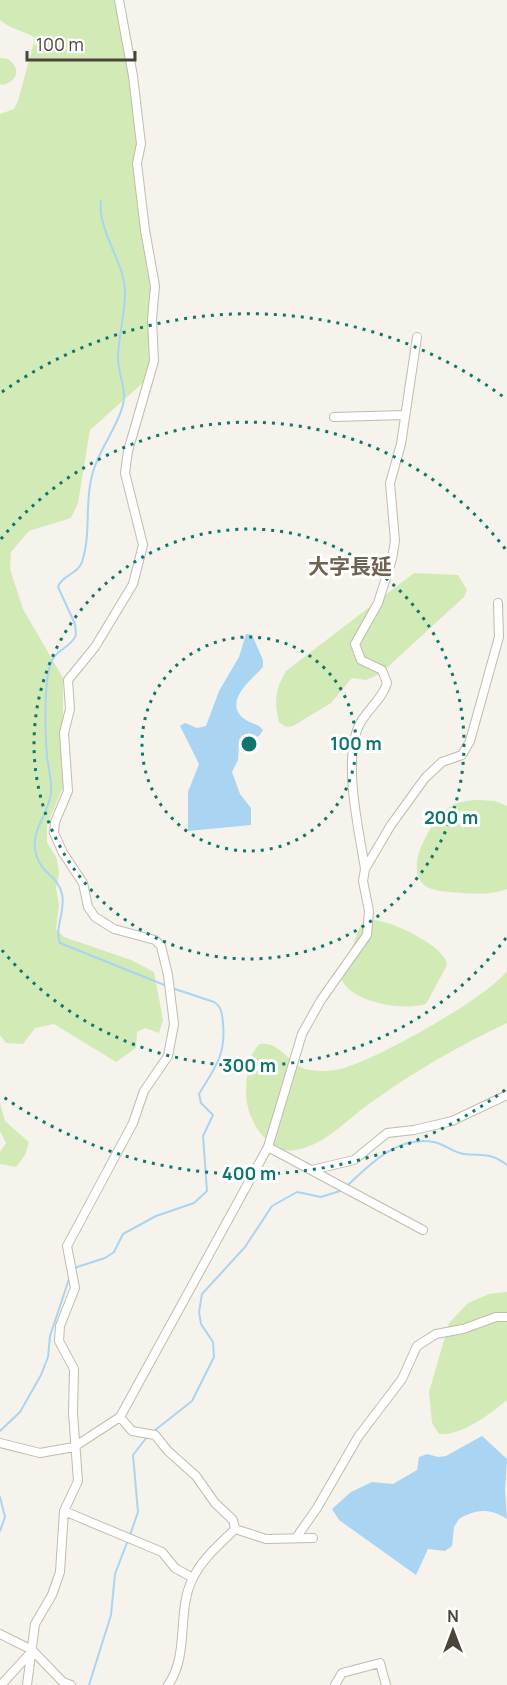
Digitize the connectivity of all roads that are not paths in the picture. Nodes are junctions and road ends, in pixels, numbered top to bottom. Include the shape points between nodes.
1 (119, 0) edge
2 (417, 337) dead end
3 (404, 415) junction
4 (334, 417) dead end
5 (498, 603) dead end
6 (365, 869) junction
7 (507, 1095) edge
8 (268, 1147) junction
9 (312, 1170) junction
10 (423, 1230) dead end
11 (507, 1317) edge
12 (120, 1417) junction
13 (0, 1443) edge
14 (74, 1448) junction
15 (64, 1511) junction
16 (235, 1529) junction
17 (296, 1538) junction
18 (313, 1538) dead end
19 (192, 1578) junction
20 (0, 1634) edge
21 (32, 1650) junction
22 (1, 1685) edge
23 (27, 1685) edge
24 (71, 1685) edge
25 (168, 1685) edge
26 (335, 1685) edge
27 (386, 1685) edge

1 - 14 street via 133,76 141,144 137,163 156,286 154,361 125,473 143,545 133,584 95,647 68,680 70,709 64,733 68,791 54,833 83,883 88,907 95,918 114,929 155,940 161,946 174,1024 168,1056 144,1091 133,1123 67,1246 75,1288 60,1326 59,1341 74,1369
2 - 3 street
3 - 4 street
3 - 6 street via 399,459 390,483 395,541 392,559 378,603 355,644 361,660 382,670 387,683 358,727 352,753
5 - 6 street via 499,637 470,741 462,755 442,762 425,778
6 - 8 street via 367,935 302,1034
7 - 9 street via 452,1121 387,1133 354,1160
8 - 9 street
8 - 12 street
9 - 10 street
11 - 17 street via 436,1334 417,1346 402,1379 358,1437
12 - 14 street
12 - 16 street via 132,1431 155,1435 196,1476 233,1520
13 - 14 street via 40,1453
14 - 15 street via 78,1481
15 - 19 street via 162,1552 175,1568
15 - 21 street via 60,1572 35,1624
16 - 17 street via 266,1539
16 - 19 street
17 - 18 street
19 - 25 street via 178,1657
20 - 21 street
21 - 22 street
21 - 23 street
21 - 24 street via 63,1682
26 - 27 street via 342,1673 380,1662

